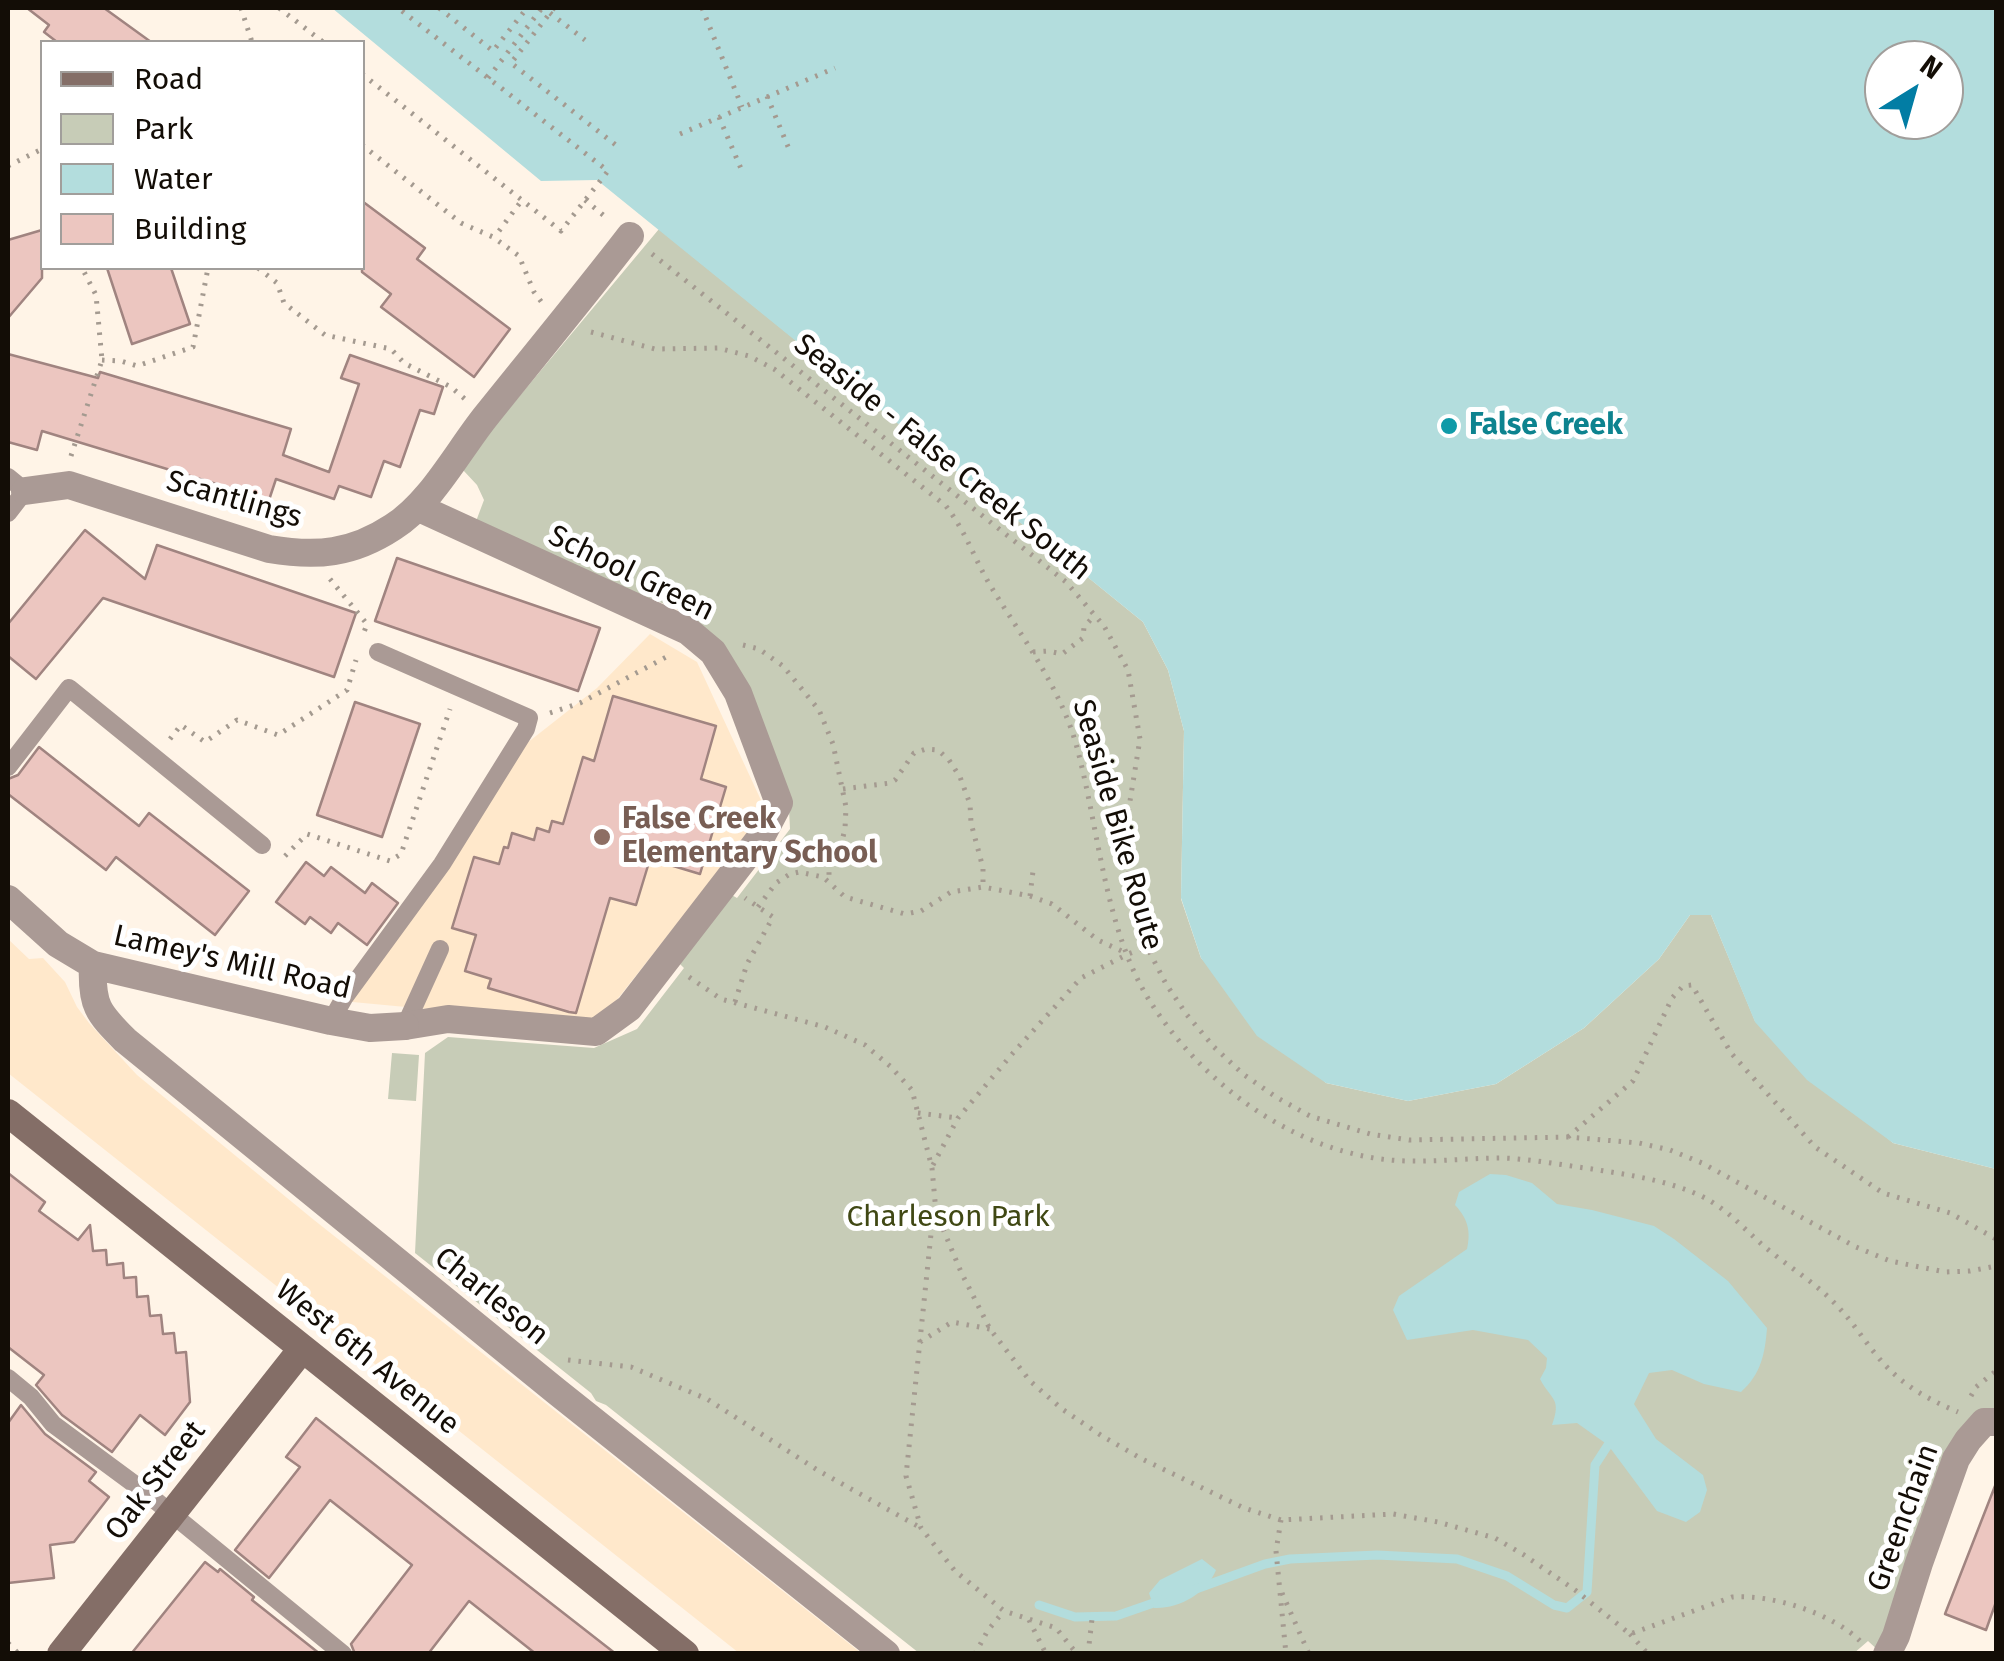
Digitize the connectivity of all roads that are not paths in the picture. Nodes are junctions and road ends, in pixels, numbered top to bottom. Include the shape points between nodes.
1 (630, 236) road end
2 (16, 484) edge
3 (417, 508) junction
4 (8, 513) edge
5 (378, 652) dead end
6 (8, 767) edge
7 (262, 845) road end
8 (8, 899) edge
9 (440, 949) dead end
10 (93, 966) junction
11 (331, 1021) junction
12 (405, 1026) junction
13 (8, 1113) edge
14 (302, 1349) junction
15 (8, 1378) edge
16 (1983, 1415) edge
17 (171, 1513) junction
18 (1875, 1649) edge
19 (61, 1654) edge
20 (342, 1654) edge
21 (686, 1654) edge
22 (886, 1654) edge

1 - 3 street, Scantlings
2 - 3 street, Scantlings via 69,485 269,549 315,555 370,541
2 - 4 lane
3 - 12 street, School Green via 688,631 714,652 738,693 778,803 761,837 630,1008 596,1032 448,1019
5 - 11 lane via 528,718 442,864
6 - 7 lane via 69,688
8 - 10 street, Lamey's Mill Road
9 - 12 lane
10 - 11 street, Lamey's Mill Road
10 - 22 street, Charleson via 94,1002 126,1040
11 - 12 street, Lamey's Mill Road
13 - 14 main road, West 6th Avenue
14 - 17 main road, Oak Street
14 - 21 main road, West 6th Avenue
15 - 17 lane via 54,1424
16 - 18 street, Greenchain via 1956,1459 1896,1636
17 - 19 main road, Oak Street
17 - 20 lane

